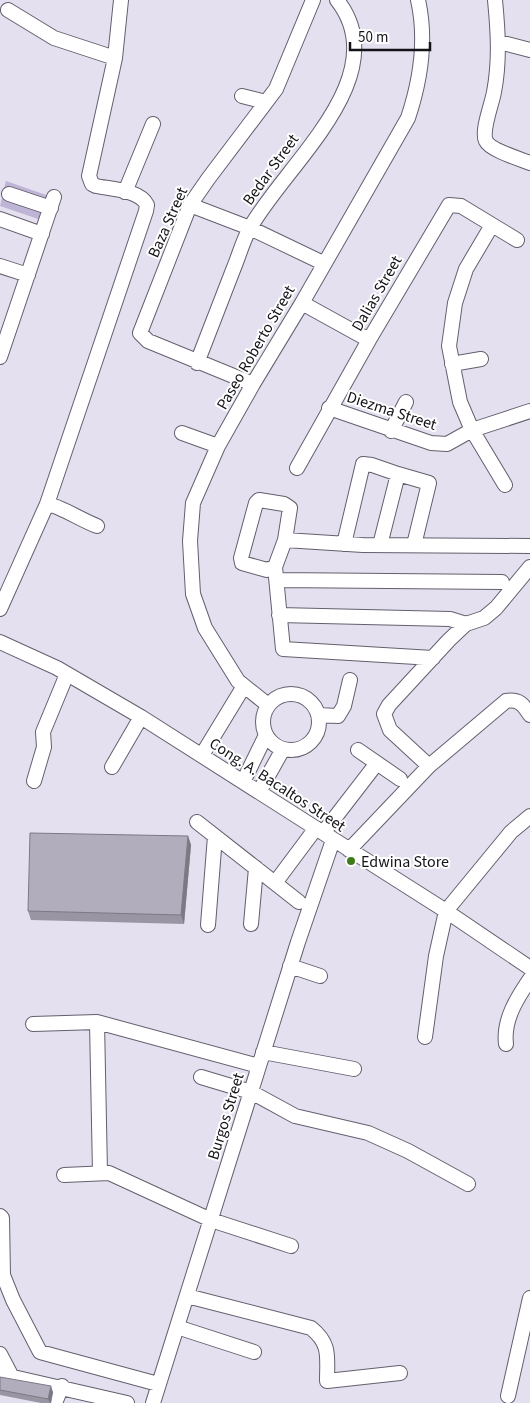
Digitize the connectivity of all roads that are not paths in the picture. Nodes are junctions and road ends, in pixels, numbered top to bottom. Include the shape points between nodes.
1 (121, 0) edge
2 (313, 0) edge
3 (337, 0) edge
4 (418, 0) edge
5 (495, 0) edge
6 (8, 10) dead end
7 (499, 42) junction
8 (530, 50) edge
9 (114, 58) junction
10 (242, 96) dead end
11 (266, 102) junction
12 (153, 124) dead end
13 (530, 163) edge
14 (125, 192) junction
15 (9, 194) dead end
16 (190, 205) junction
17 (0, 219) edge
18 (492, 225) junction
19 (250, 228) junction
20 (42, 234) junction
21 (517, 240) dead end
22 (324, 263) junction
23 (0, 266) edge
24 (28, 275) junction
25 (302, 303) junction
26 (369, 340) junction
27 (0, 355) edge
28 (481, 359) dead end
29 (197, 363) junction
30 (452, 364) junction
31 (252, 384) junction
32 (406, 402) dead end
33 (329, 408) junction
34 (530, 411) edge
35 (392, 430) junction
36 (472, 430) junction
37 (182, 433) dead end
38 (218, 446) junction
39 (297, 468) dead end
40 (398, 474) junction
41 (505, 485) dead end
42 (47, 504) junction
43 (97, 526) dead end
44 (285, 540) junction
45 (344, 544) junction
46 (380, 545) junction
47 (414, 545) junction
48 (530, 546) edge
49 (530, 567) edge
50 (276, 574) junction
51 (502, 582) dead end
52 (0, 609) edge
53 (279, 615) junction
54 (466, 624) junction
55 (1, 645) edge
56 (433, 658) junction
57 (67, 674) junction
58 (350, 680) dead end
59 (244, 686) junction
60 (268, 705) junction
61 (318, 715) junction
62 (530, 715) edge
63 (141, 717) junction
64 (266, 735) junction
65 (283, 749) junction
66 (358, 750) dead end
67 (202, 755) junction
68 (377, 763) junction
69 (429, 766) junction
70 (112, 767) dead end
71 (400, 779) dead end
72 (34, 780) dead end
73 (244, 782) junction
74 (259, 792) junction
75 (530, 816) edge
76 (197, 822) dead end
77 (324, 834) junction
78 (215, 836) junction
79 (349, 850) junction
80 (256, 868) junction
81 (275, 883) junction
82 (299, 902) dead end
83 (446, 910) junction
84 (252, 924) dead end
85 (208, 925) dead end
86 (290, 966) junction
87 (530, 968) edge
88 (320, 976) dead end
89 (530, 980) edge
90 (97, 1022) junction
91 (33, 1024) dead end
92 (426, 1037) dead end
93 (506, 1044) dead end
94 (261, 1059) junction
95 (354, 1069) dead end
96 (200, 1077) dead end
97 (251, 1092) junction
98 (100, 1174) junction
99 (64, 1175) dead end
100 (468, 1184) dead end
101 (0, 1216) edge
102 (210, 1220) junction
103 (291, 1246) dead end
104 (187, 1296) junction
105 (530, 1299) edge
106 (177, 1327) junction
107 (254, 1352) dead end
108 (0, 1354) edge
109 (400, 1373) dead end
110 (6, 1375) edge
111 (158, 1384) junction
112 (62, 1386) junction
113 (508, 1396) dead end
114 (96, 1399) edge
115 (56, 1403) edge
116 (127, 1403) edge
117 (153, 1403) edge

1 - 9 street
2 - 11 street, Baza Street via 276,88
3 - 19 street, Bedar Street via 352,32 353,72 342,100
4 - 22 street, Paseo Roberto Street via 422,52 418,89 408,118
5 - 7 street
6 - 9 street via 54,38
7 - 8 street
7 - 13 street via 485,140 490,146
9 - 14 street via 89,176 96,186
10 - 11 street
11 - 16 street, Baza Street
12 - 14 street
14 - 42 street via 145,201 146,211
15 - 20 street via 52,202
16 - 19 street
16 - 29 street, Baza Street via 140,332 148,341
17 - 20 street
18 - 21 street, Dalias Street
18 - 26 street, Dalias Street via 461,206 450,205
18 - 30 street via 466,270 455,303 449,346
19 - 22 street
19 - 29 street, Bedar Street
20 - 24 street
22 - 25 street, Paseo Roberto Street
23 - 24 street
24 - 27 street
25 - 26 street
25 - 31 street, Paseo Roberto Street
26 - 33 street, Dalias Street
28 - 30 street
29 - 31 street, Baza Street
30 - 36 street via 460,402
31 - 38 street, Paseo Roberto Street
32 - 35 street
33 - 35 street, Diezma Street
33 - 39 street, Dalias Street
34 - 36 street
35 - 36 street, Diezma Street via 431,443 447,444
36 - 41 street
37 - 38 street
38 - 59 street, Paseo Roberto Street via 193,503 190,541 194,594 205,628
40 - 45 street via 363,464
40 - 46 street
40 - 47 street via 429,483
42 - 43 street via 58,506 64,512
42 - 52 street
44 - 45 street
44 - 50 street
44 - 50 street via 290,508 258,500 242,563
45 - 46 street
46 - 47 street
47 - 48 street
49 - 54 street via 496,608 484,618
50 - 51 street
50 - 53 street
53 - 54 street via 450,619
53 - 56 street via 282,649
54 - 56 street
55 - 57 street, Cong. A. Bacaltos Street
56 - 69 street via 384,714 395,736
57 - 63 street, Cong. A. Bacaltos Street
57 - 72 street via 43,732 44,747
58 - 61 street via 344,706 338,716
59 - 60 street, Paseo Roberto Street
59 - 67 street
60 - 61 street via 286,694 296,694 306,698
60 - 64 street via 263,725
61 - 65 street via 317,732 307,745 300,749
62 - 69 street via 523,704 515,700 506,701
63 - 67 street, Cong. A. Bacaltos Street
63 - 70 street
64 - 65 street
64 - 73 street
65 - 74 street
66 - 68 street
67 - 73 street, Cong. A. Bacaltos Street
68 - 71 street
68 - 77 street
69 - 79 street
73 - 74 street, Cong. A. Bacaltos Street
74 - 77 street, Cong. A. Bacaltos Street
75 - 83 street via 511,832
76 - 78 street
77 - 79 street, Cong. A. Bacaltos Street
77 - 81 street
77 - 86 street, Burgos Street
78 - 80 street
78 - 85 street
79 - 83 street, Cong. A. Bacaltos Street
80 - 81 street
80 - 84 street
81 - 82 street
83 - 87 street, Cong. A. Bacaltos Street
83 - 92 street via 436,956
86 - 88 street
86 - 94 street, Burgos Street
89 - 93 street via 508,1019
90 - 91 street
90 - 94 street
90 - 98 street
94 - 95 street
94 - 97 street, Burgos Street
96 - 97 street
97 - 100 street via 295,1116 368,1133
97 - 102 street, Burgos Street
98 - 99 street
98 - 102 street via 109,1173
101 - 111 street via 3,1275 40,1352
102 - 103 street
102 - 104 street, Burgos Street
104 - 106 street, Burgos Street
104 - 109 street via 311,1328 322,1337 327,1351 327,1381
105 - 113 street
106 - 107 street
106 - 111 street, Burgos Street
108 - 110 street
110 - 112 street
111 - 117 street, Burgos Street
112 - 114 street
112 - 115 street
114 - 116 street

